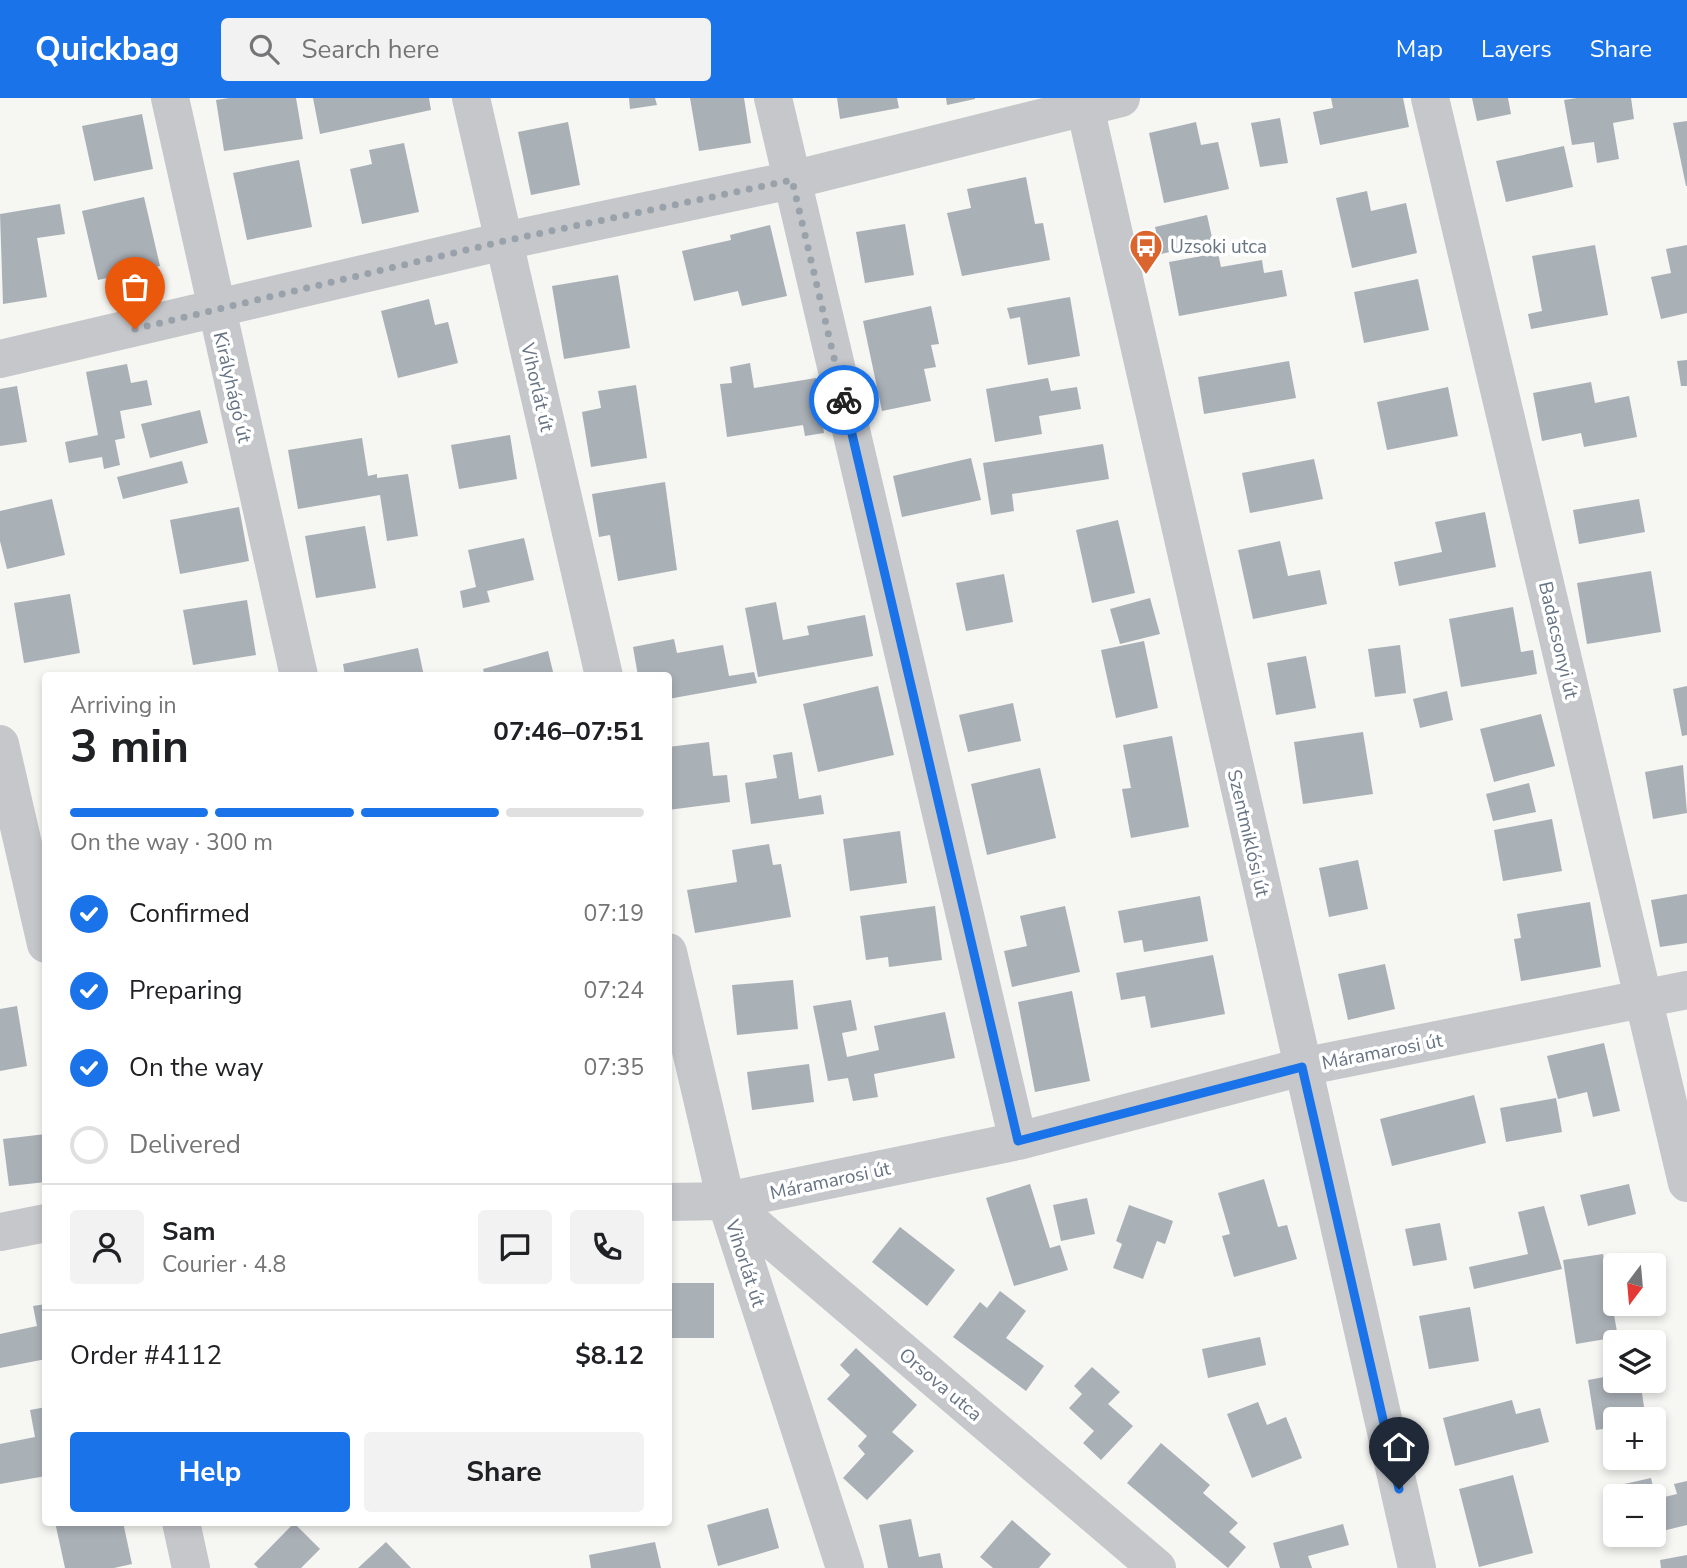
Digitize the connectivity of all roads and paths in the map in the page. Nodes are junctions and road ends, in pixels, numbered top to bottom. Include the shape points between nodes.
1 (170, 98) edge
2 (471, 98) edge
3 (773, 98) edge
4 (1121, 98) edge
5 (1430, 98) edge
6 (1084, 102) edge
7 (792, 180) junction
8 (504, 241) junction
9 (215, 310) junction
10 (0, 359) edge
11 (298, 672) edge
12 (603, 672) edge
13 (0, 744) edge
14 (42, 926) edge
15 (672, 969) edge
16 (1687, 990) edge
17 (1644, 1000) junction
18 (1302, 1067) junction
19 (1018, 1141) junction
20 (1687, 1183) edge
21 (726, 1201) junction
22 (672, 1202) edge
23 (42, 1224) edge
24 (0, 1232) edge
25 (182, 1526) edge
26 (191, 1568) edge
27 (845, 1568) edge
28 (1157, 1568) edge
29 (1417, 1568) edge

1 - 9 street, Királyhágó út
2 - 8 street, Vihorlát út
3 - 7 street
4 - 6 street
5 - 17 street, Badacsonyi út
6 - 7 street
6 - 18 street, Szentmiklósi út
7 - 8 street
7 - 19 street
8 - 9 street
8 - 12 street, Vihorlát út
9 - 10 street
9 - 11 street, Királyhágó út
13 - 14 street
15 - 21 street, Vihorlát út
16 - 17 street, Máramarosi út
17 - 18 street, Máramarosi út
17 - 20 street, Badacsonyi út
18 - 19 street, Máramarosi út
18 - 29 street, Szentmiklósi út
19 - 21 street, Máramarosi út
21 - 22 street, Máramarosi út
21 - 27 street, Vihorlát út
21 - 28 street, Orsova utca
23 - 24 street
25 - 26 street

